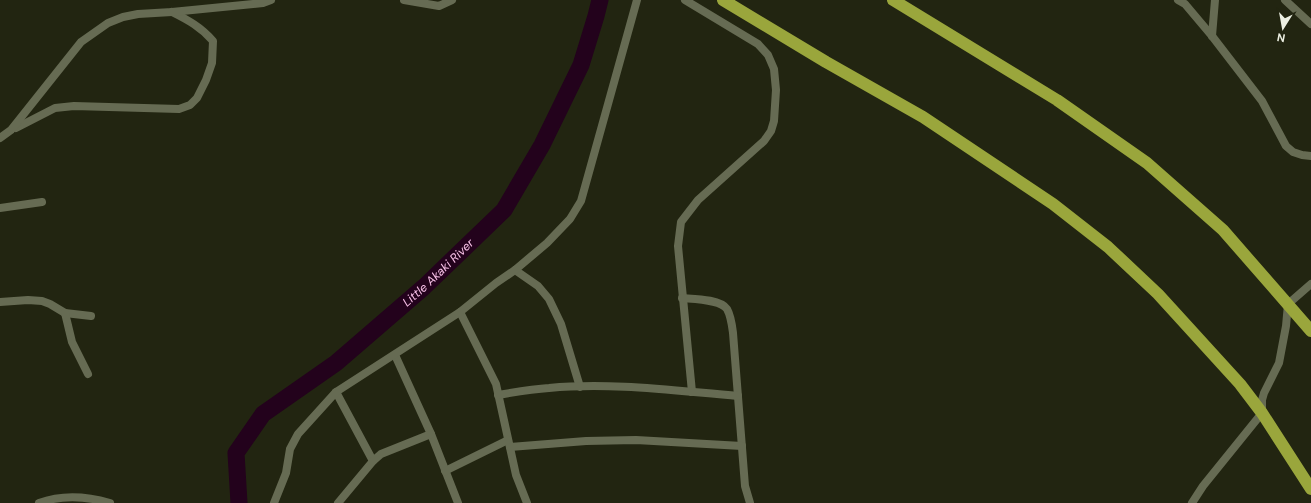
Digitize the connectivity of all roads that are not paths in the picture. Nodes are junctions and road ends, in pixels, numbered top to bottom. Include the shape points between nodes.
1 (271, 0) edge
2 (404, 0) edge
3 (452, 0) edge
4 (637, 0) edge
5 (685, 0) edge
6 (723, 0) edge
7 (893, 0) edge
8 (1178, 0) edge
9 (1215, 0) edge
10 (1285, 0) edge
11 (172, 12) junction
12 (1311, 24) edge
13 (1212, 36) junction
14 (12, 130) junction
15 (0, 138) edge
16 (1311, 156) edge
17 (42, 202) dead end
18 (0, 208) edge
19 (515, 270) junction
20 (1311, 284) edge
21 (682, 298) junction
22 (0, 302) edge
23 (1288, 304) junction
24 (460, 312) junction
25 (64, 313) junction
26 (91, 316) dead end
27 (1311, 331) edge
28 (395, 355) junction
29 (88, 374) dead end
30 (580, 387) junction
31 (336, 392) junction
32 (692, 392) junction
33 (498, 394) junction
34 (738, 396) junction
35 (1262, 413) junction
36 (431, 434) junction
37 (509, 443) junction
38 (742, 446) junction
39 (373, 460) junction
40 (445, 471) junction
41 (1311, 489) edge
42 (52, 501) edge
43 (39, 503) edge
44 (110, 503) edge
45 (274, 503) edge
46 (338, 503) edge
47 (458, 503) edge
48 (527, 503) edge
49 (750, 503) edge
50 (1192, 503) edge

1 - 11 street via 263,4
2 - 3 street via 439,6
4 - 19 street via 581,201 570,219
5 - 21 street via 758,44 768,55 774,69 776,90 774,121 764,141 698,200 681,222 678,246
6 - 35 highway via 923,117 1081,224 1158,294 1240,384
7 - 23 highway via 1057,100 1147,163 1223,230
8 - 13 street via 1185,4
9 - 13 street
10 - 12 street
11 - 14 street via 123,17 108,23 81,42
11 - 14 street via 195,24 213,41 212,62 206,80 197,98 190,105 179,110 74,106 55,108
13 - 16 street via 1262,101 1286,146 1293,152
14 - 15 street
17 - 18 street
19 - 24 street
19 - 30 street via 538,286 549,299 561,324
20 - 23 street
21 - 32 street
21 - 34 street via 719,303 726,308 733,333
22 - 25 street via 42,301
23 - 27 highway
23 - 35 street via 1279,363 1264,393
24 - 28 street
24 - 33 street via 496,384
25 - 26 street
25 - 29 street via 72,342
28 - 31 street
28 - 36 street
30 - 32 street
30 - 33 street
31 - 39 street
31 - 45 street via 298,434 290,449 286,472
32 - 34 street
33 - 37 street
34 - 38 street
35 - 41 highway
35 - 50 street
36 - 39 street via 381,454
36 - 40 street
37 - 38 street via 636,440
37 - 40 street
37 - 48 street via 516,475
38 - 49 street via 745,486
39 - 46 street
40 - 47 street
42 - 43 street
42 - 44 street via 80,496

